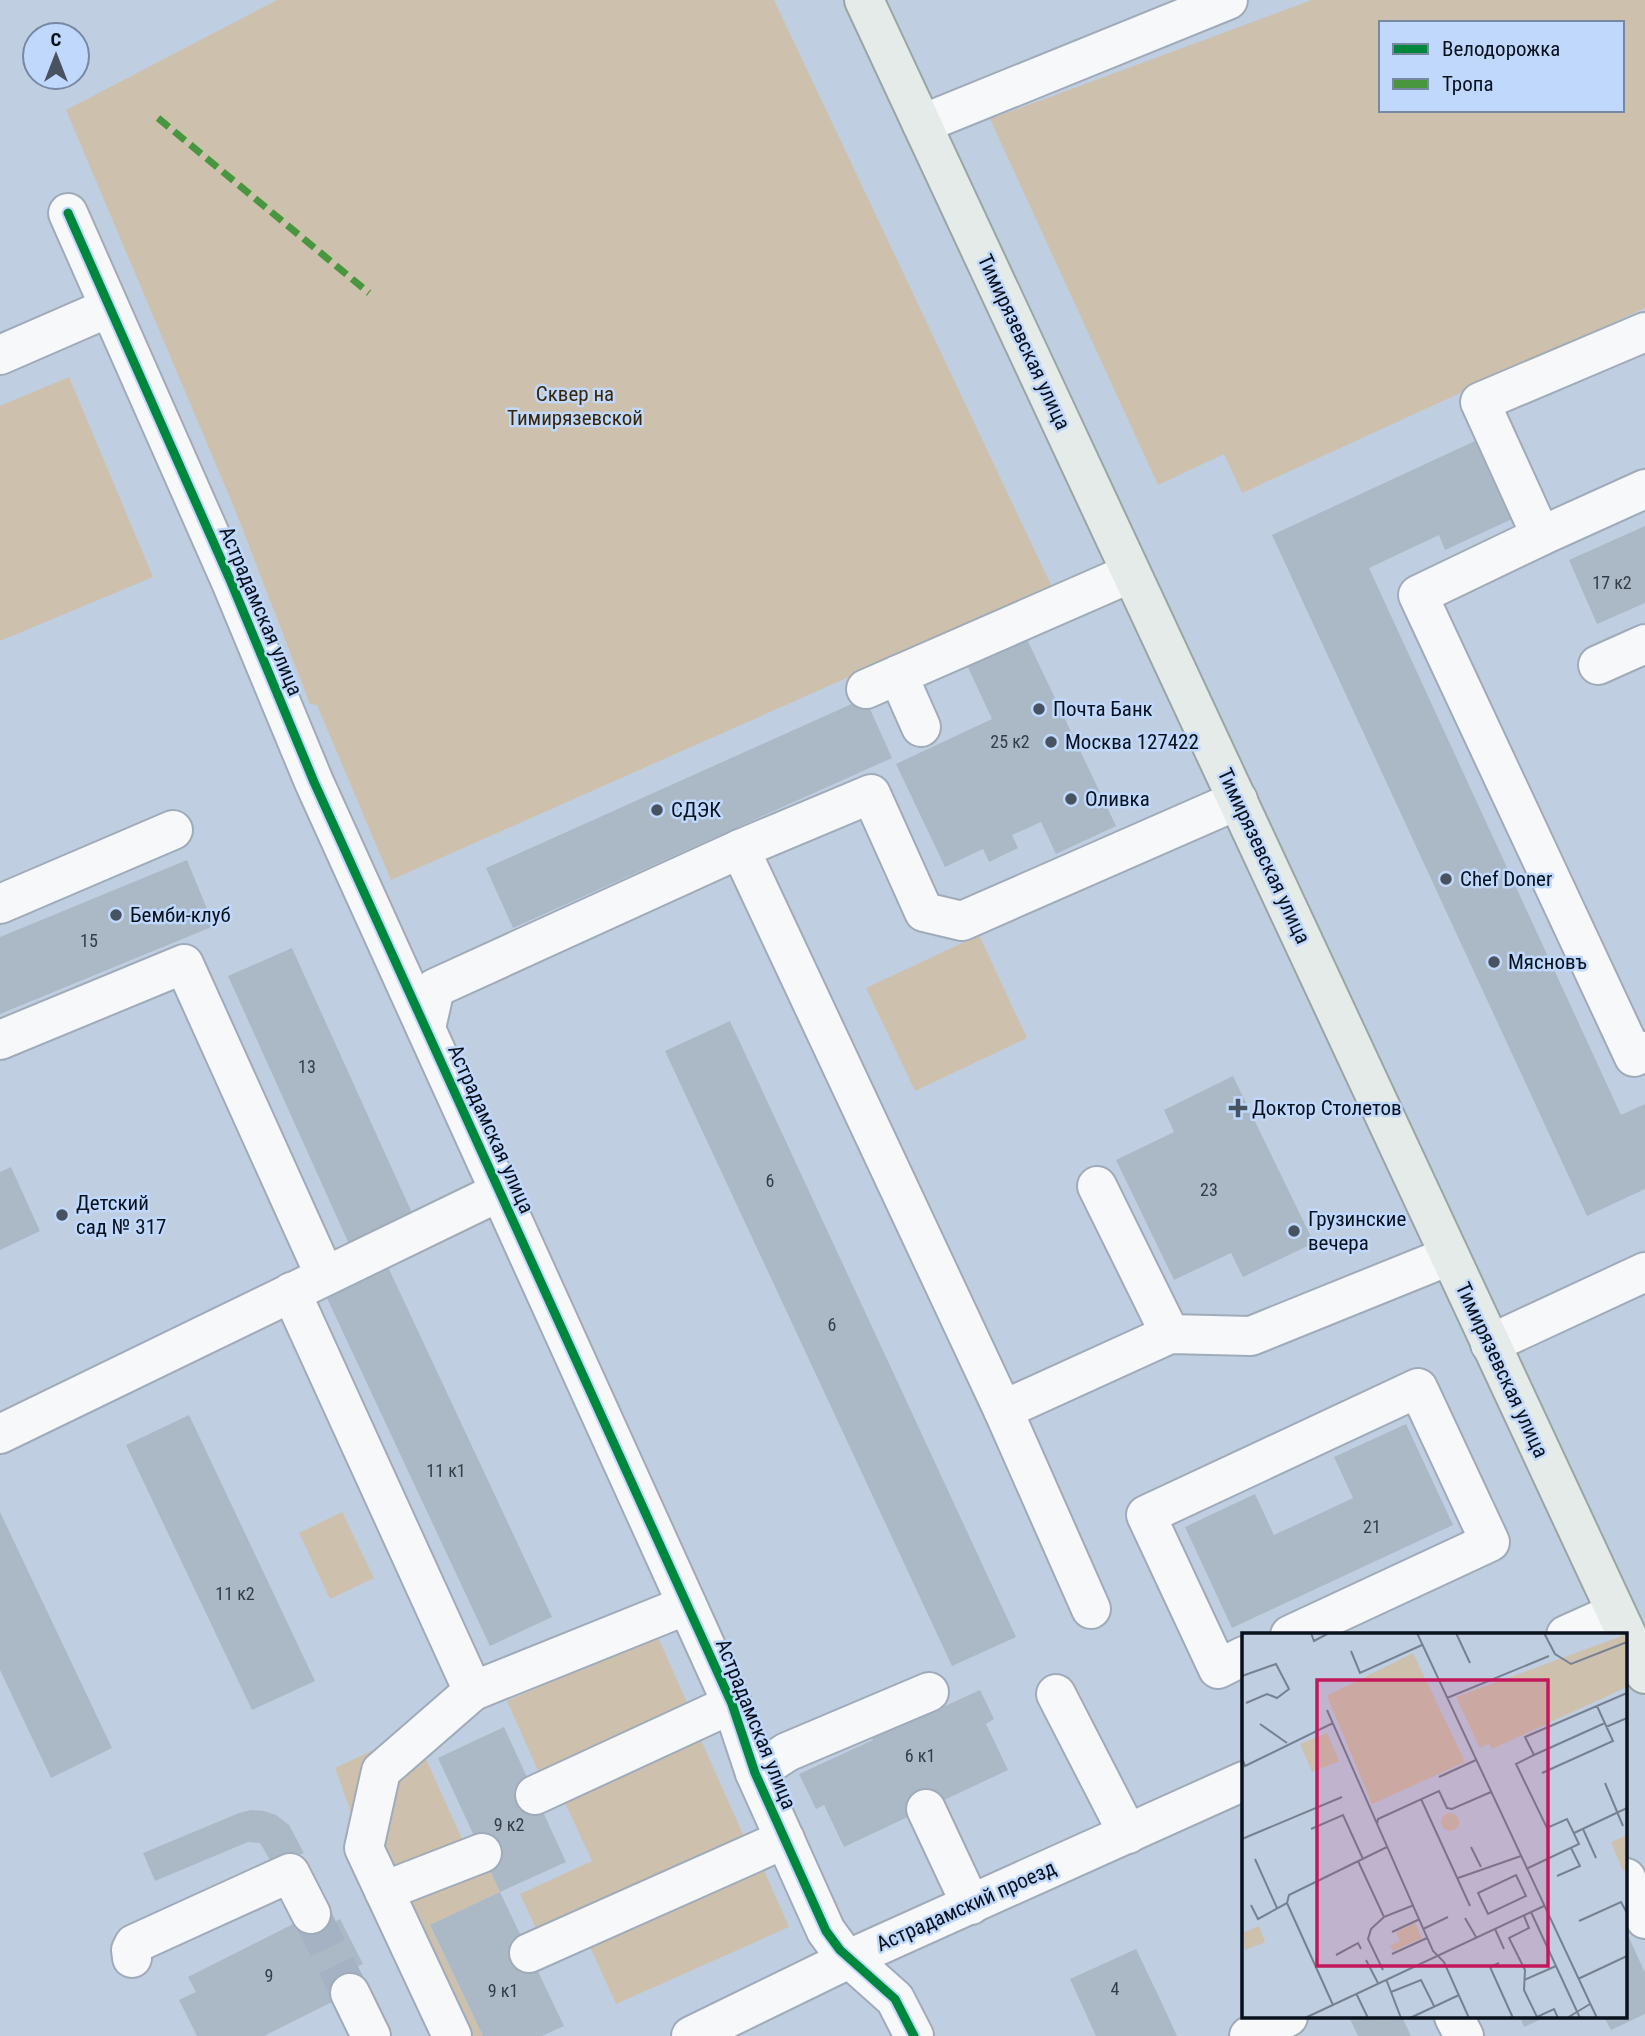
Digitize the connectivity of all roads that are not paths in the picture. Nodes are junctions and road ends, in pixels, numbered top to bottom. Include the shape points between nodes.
1 (864, 0) edge
2 (1228, 0) edge
3 (922, 124) junction
4 (68, 213) dead end
5 (108, 308) junction
6 (1645, 332) edge
7 (0, 355) edge
8 (1645, 489) edge
9 (1541, 536) junction
10 (1131, 573) junction
11 (1645, 644) edge
12 (1598, 665) dead end
13 (921, 727) dead end
14 (1238, 800) junction
15 (173, 830) dead end
16 (740, 849) junction
17 (0, 904) edge
18 (426, 1028) junction
19 (0, 1040) edge
20 (1645, 1051) edge
21 (1097, 1186) dead end
22 (499, 1192) junction
23 (1449, 1256) junction
24 (1645, 1272) edge
25 (325, 1276) junction
26 (291, 1292) junction
27 (1170, 1334) junction
28 (1490, 1344) junction
29 (1003, 1410) junction
30 (0, 1434) edge
31 (687, 1605) junction
32 (1091, 1609) dead end
33 (1615, 1612) junction
34 (1355, 1621) edge
35 (1299, 1633) edge
36 (1570, 1633) edge
37 (1625, 1633) edge
38 (1628, 1639) edge
39 (1242, 1658) edge
40 (1645, 1674) edge
41 (473, 1691) junction
42 (929, 1692) dead end
43 (1056, 1694) dead end
44 (732, 1704) junction
45 (755, 1773) junction
46 (1242, 1782) edge
47 (536, 1795) dead end
48 (926, 1809) dead end
49 (1128, 1834) junction
50 (785, 1839) junction
51 (482, 1853) dead end
52 (1628, 1882) edge
53 (384, 1891) junction
54 (971, 1905) junction
55 (311, 1914) tunnel mouth
56 (1645, 1919) edge
57 (529, 1954) dead end
58 (132, 1958) dead end
59 (851, 1958) junction
60 (350, 1993) tunnel mouth
61 (1286, 2018) edge
62 (1455, 2018) edge
63 (371, 2036) edge
64 (452, 2036) edge
65 (691, 2036) edge
66 (914, 2036) edge
67 (1249, 2036) edge
68 (1464, 2036) edge

1 - 3 main road, Тимирязевская улица
2 - 3 street
3 - 10 main road, Тимирязевская улица
4 - 5 street, Астрадамская улица
5 - 7 street
5 - 18 street, Астрадамская улица
6 - 9 street via 1479,402
8 - 9 street
9 - 20 street via 1418,595 1634,1056
10 - 13 street via 882,682
10 - 14 main road, Тимирязевская улица
11 - 12 street
14 - 16 street via 962,922 924,912 871,794
14 - 23 main road, Тимирязевская улица
15 - 17 street
16 - 18 street via 435,988
16 - 29 street
18 - 22 street, Астрадамская улица
19 - 25 street via 184,964
21 - 27 street
22 - 25 street
22 - 31 street, Астрадамская улица
23 - 27 street via 1251,1336
23 - 28 main road, Тимирязевская улица
24 - 28 street
25 - 26 street
26 - 30 street
26 - 41 street
27 - 29 street
28 - 33 main road, Тимирязевская улица
29 - 32 street
31 - 41 street
31 - 44 street, Астрадамская улица
33 - 36 street
33 - 37 main road, Тимирязевская улица
34 - 35 street
34 - 39 street via 1490,1542 1418,1388 1146,1515 1218,1669
38 - 40 main road, Тимирязевская улица
41 - 53 street via 381,1771 364,1848
42 - 45 street via 787,1752
43 - 49 street
44 - 45 street, Астрадамская улица
44 - 47 street
45 - 50 street, Астрадамская улица
46 - 49 street, Астрадамский проезд
48 - 54 street
49 - 54 street, Астрадамский проезд
50 - 57 street
50 - 59 street, Астрадамская улица via 826,1931
51 - 53 street
52 - 56 street
53 - 64 street
54 - 59 street, Астрадамский проезд
55 - 58 street via 290,1873 134,1944
59 - 65 street, Астрадамский проезд
59 - 66 street, Астрадамская улица via 895,1999
60 - 63 street
61 - 67 street
62 - 68 street

